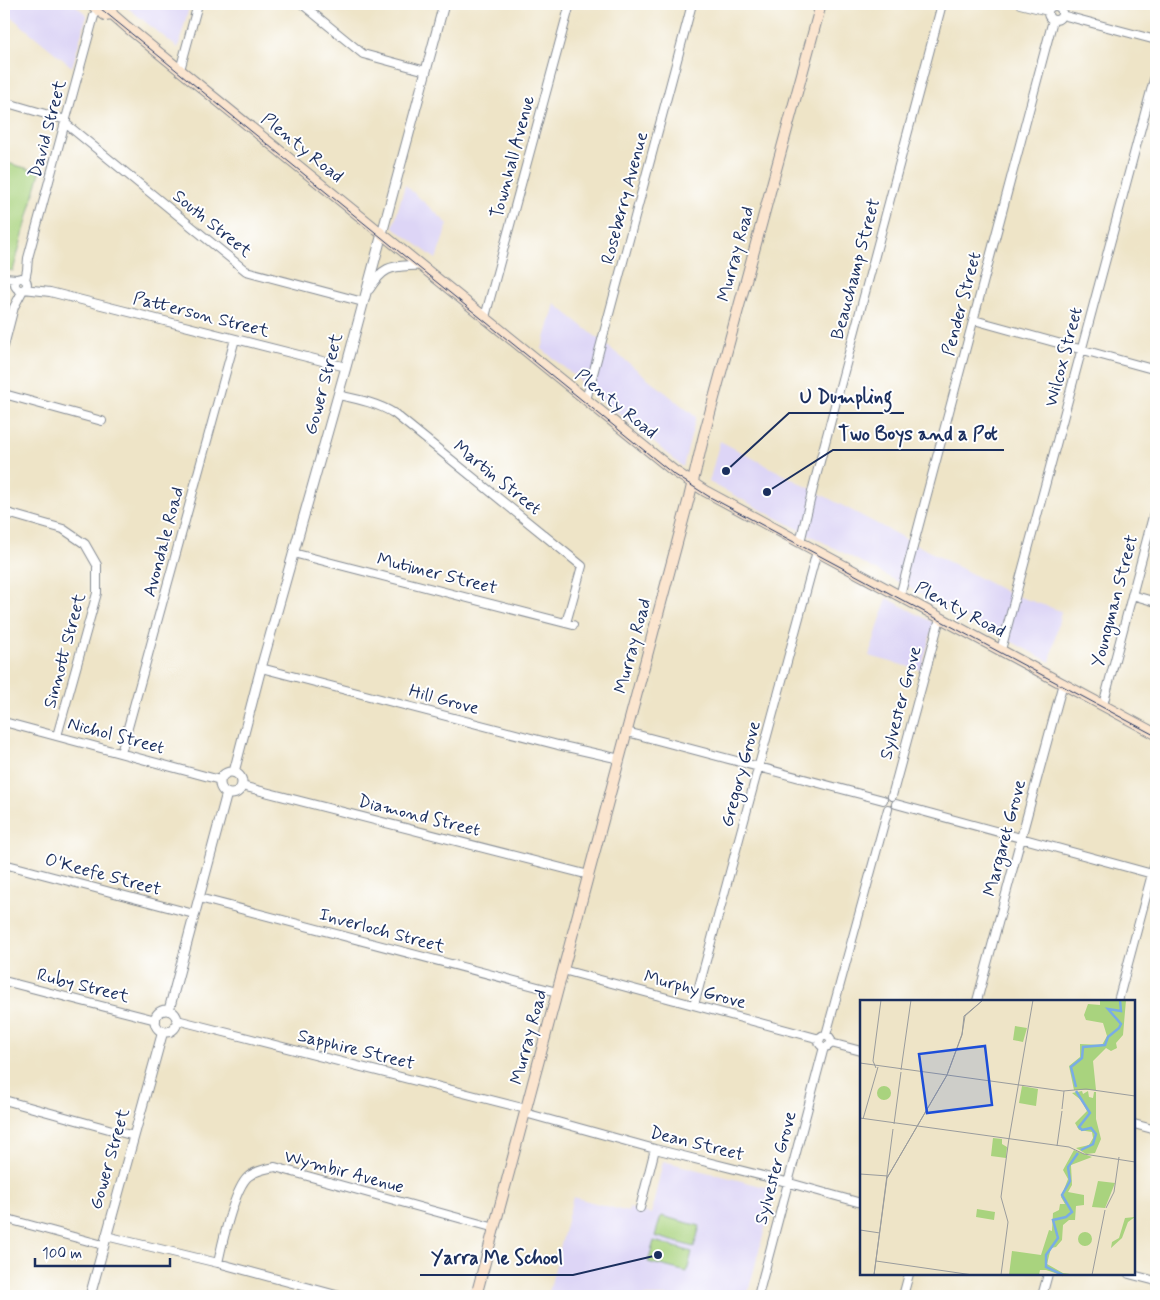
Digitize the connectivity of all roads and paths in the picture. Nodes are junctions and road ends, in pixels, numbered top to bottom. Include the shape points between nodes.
1 (198, 4) edge
2 (302, 4) edge
3 (444, 4) edge
4 (570, 4) edge
5 (692, 4) edge
6 (821, 4) edge
7 (942, 4) edge
8 (1020, 4) edge
9 (98, 5) edge
10 (1058, 5) edge
11 (1048, 11) junction
12 (1062, 15) junction
13 (1053, 20) junction
14 (1156, 40) edge
15 (180, 70) junction
16 (426, 71) junction
17 (1156, 72) edge
18 (4, 102) edge
19 (65, 122) junction
20 (382, 234) junction
21 (419, 265) junction
22 (4, 280) edge
23 (21, 284) junction
24 (364, 298) junction
25 (485, 317) junction
26 (974, 320) junction
27 (235, 339) junction
28 (4, 346) edge
29 (1082, 349) junction
30 (346, 367) junction
31 (1156, 370) edge
32 (4, 394) edge
33 (338, 395) junction
34 (586, 400) junction
35 (102, 421) dead end
36 (693, 484) junction
37 (1156, 504) edge
38 (4, 512) edge
39 (800, 542) junction
40 (817, 551) junction
41 (293, 553) junction
42 (1132, 595) junction
43 (900, 596) junction
44 (1156, 602) edge
45 (940, 618) junction
46 (569, 624) joint
47 (1001, 650) junction
48 (261, 668) junction
49 (1063, 683) junction
50 (1103, 705) junction
51 (4, 722) edge
52 (627, 732) junction
53 (1156, 734) edge
54 (57, 736) junction
55 (121, 753) junction
56 (620, 760) junction
57 (758, 767) junction
58 (234, 772) junction
59 (220, 780) junction
60 (242, 786) junction
61 (227, 793) junction
62 (892, 796) junction
63 (883, 800) junction
64 (896, 804) junction
65 (888, 809) junction
66 (1021, 838) junction
67 (1156, 858) edge
68 (4, 864) edge
69 (1154, 874) edge
70 (589, 875) junction
71 (198, 898) junction
72 (194, 914) junction
73 (563, 970) junction
74 (4, 981) edge
75 (557, 992) junction
76 (977, 1000) edge
77 (1118, 1000) edge
78 (694, 1006) junction
79 (169, 1010) junction
80 (156, 1020) junction
81 (177, 1020) junction
82 (163, 1031) junction
83 (823, 1037) junction
84 (828, 1045) junction
85 (860, 1051) edge
86 (4, 1100) edge
87 (526, 1111) junction
88 (1135, 1124) edge
89 (1156, 1130) edge
90 (134, 1136) junction
91 (655, 1149) junction
92 (787, 1183) junction
93 (860, 1203) edge
94 (640, 1208) dead end
95 (4, 1218) edge
96 (494, 1228) junction
97 (106, 1236) junction
98 (103, 1245) junction
99 (218, 1263) junction
100 (909, 1275) edge
101 (1048, 1275) edge
102 (1133, 1275) edge
103 (1156, 1281) edge
104 (90, 1296) edge
105 (340, 1296) edge
106 (476, 1296) edge
107 (758, 1296) edge
108 (903, 1296) edge
109 (1042, 1296) edge

1 - 15 street
2 - 16 street via 363,54
3 - 16 street, Gower Street
4 - 25 street, Townhall Avenue
5 - 34 street, Roseberry Avenue
6 - 36 main road, Murray Road
7 - 39 street, Beauchamp Street
8 - 11 street
9 - 15 main road, Plenty Road via 111,7 112,14
9 - 19 street, David Street
10 - 11 street
10 - 12 street
11 - 13 street
12 - 13 street
12 - 14 street
13 - 26 street, Pender Street
15 - 20 main road, Plenty Road
16 - 20 street, Gower Street
17 - 29 street, Wilcox Street
18 - 19 street, South Street
19 - 23 street, David Street via 28,258 28,270
19 - 24 street, South Street via 246,271
20 - 21 main road, Plenty Road
20 - 24 street, Gower Street
21 - 24 street via 386,270 375,279
21 - 25 main road, Plenty Road
22 - 23 street, Patterson Street
23 - 27 street, Patterson Street
23 - 28 street, David Street
24 - 30 street, Gower Street
25 - 34 main road, Plenty Road
26 - 29 street
26 - 43 street, Pender Street
27 - 30 street, Patterson Street
27 - 55 street, Avondale Road
29 - 31 street
29 - 47 street, Wilcox Street
30 - 33 street, Gower Street
32 - 35 street
33 - 41 street, Gower Street
33 - 46 street, Martin Street via 376,405 395,414 582,566
34 - 36 main road, Plenty Road
36 - 39 main road, Plenty Road
36 - 52 main road, Murray Road
37 - 42 street, Youngman Street
38 - 54 street, Sinnott Street via 63,529 85,544 97,565 97,593
39 - 40 main road, Plenty Road
40 - 43 main road, Plenty Road
40 - 57 street, Gregory Grove
41 - 46 street, Mutimer Street
41 - 48 street, Gower Street
42 - 44 street
42 - 50 street, Youngman Street
43 - 45 main road, Plenty Road
45 - 47 main road, Plenty Road
45 - 62 street, Sylvester Grove
47 - 49 main road, Plenty Road
48 - 56 street, Hill Grove
48 - 58 street, Gower Street
49 - 50 main road, Plenty Road
49 - 66 street, Margaret Grove
50 - 53 main road, Plenty Road
51 - 54 street, Nichol Street
52 - 56 main road, Murray Road
52 - 57 street
54 - 55 street, Nichol Street
55 - 59 street, Nichol Street
56 - 70 main road, Murray Road
57 - 63 street
57 - 78 street, Gregory Grove
58 - 59 street via 226,773
58 - 60 street via 240,777
59 - 61 street via 221,789
60 - 61 street via 235,793
60 - 70 street, Diamond Street
61 - 71 street
62 - 63 street
62 - 64 street
63 - 65 street
64 - 65 street
64 - 66 street
65 - 83 street
66 - 69 street
66 - 76 street, Margaret Grove
67 - 69 street
68 - 72 street, O'Keefe Street
69 - 77 street
70 - 73 main road, Murray Road
71 - 72 street
71 - 75 street, Inverloch Street
72 - 79 street
73 - 75 main road, Murray Road
73 - 78 street, Murphy Grove
74 - 80 street, Ruby Street
75 - 87 main road, Murray Road
78 - 83 street, Murphy Grove
79 - 80 street via 162,1011
79 - 81 street
80 - 82 street via 157,1027
81 - 82 street via 171,1030
81 - 87 street, Sapphire Street
82 - 90 street, Gower Street
83 - 84 street via 820,1043
84 - 85 street
84 - 92 street, Sylvester Grove
86 - 90 street
87 - 91 street, Dean Street
87 - 96 main road, Murray Road
88 - 89 street
90 - 97 street, Gower Street
91 - 92 street, Dean Street
91 - 94 street
92 - 93 street, Dean Street
92 - 107 street, Sylvester Grove
95 - 98 street
96 - 99 street, Wymbir Avenue via 275,1167 248,1176 236,1196
96 - 106 main road, Murray Road
97 - 98 street, Gower Street
97 - 99 street
98 - 104 street, Gower Street
99 - 105 street
100 - 108 street
101 - 109 street
102 - 103 street

